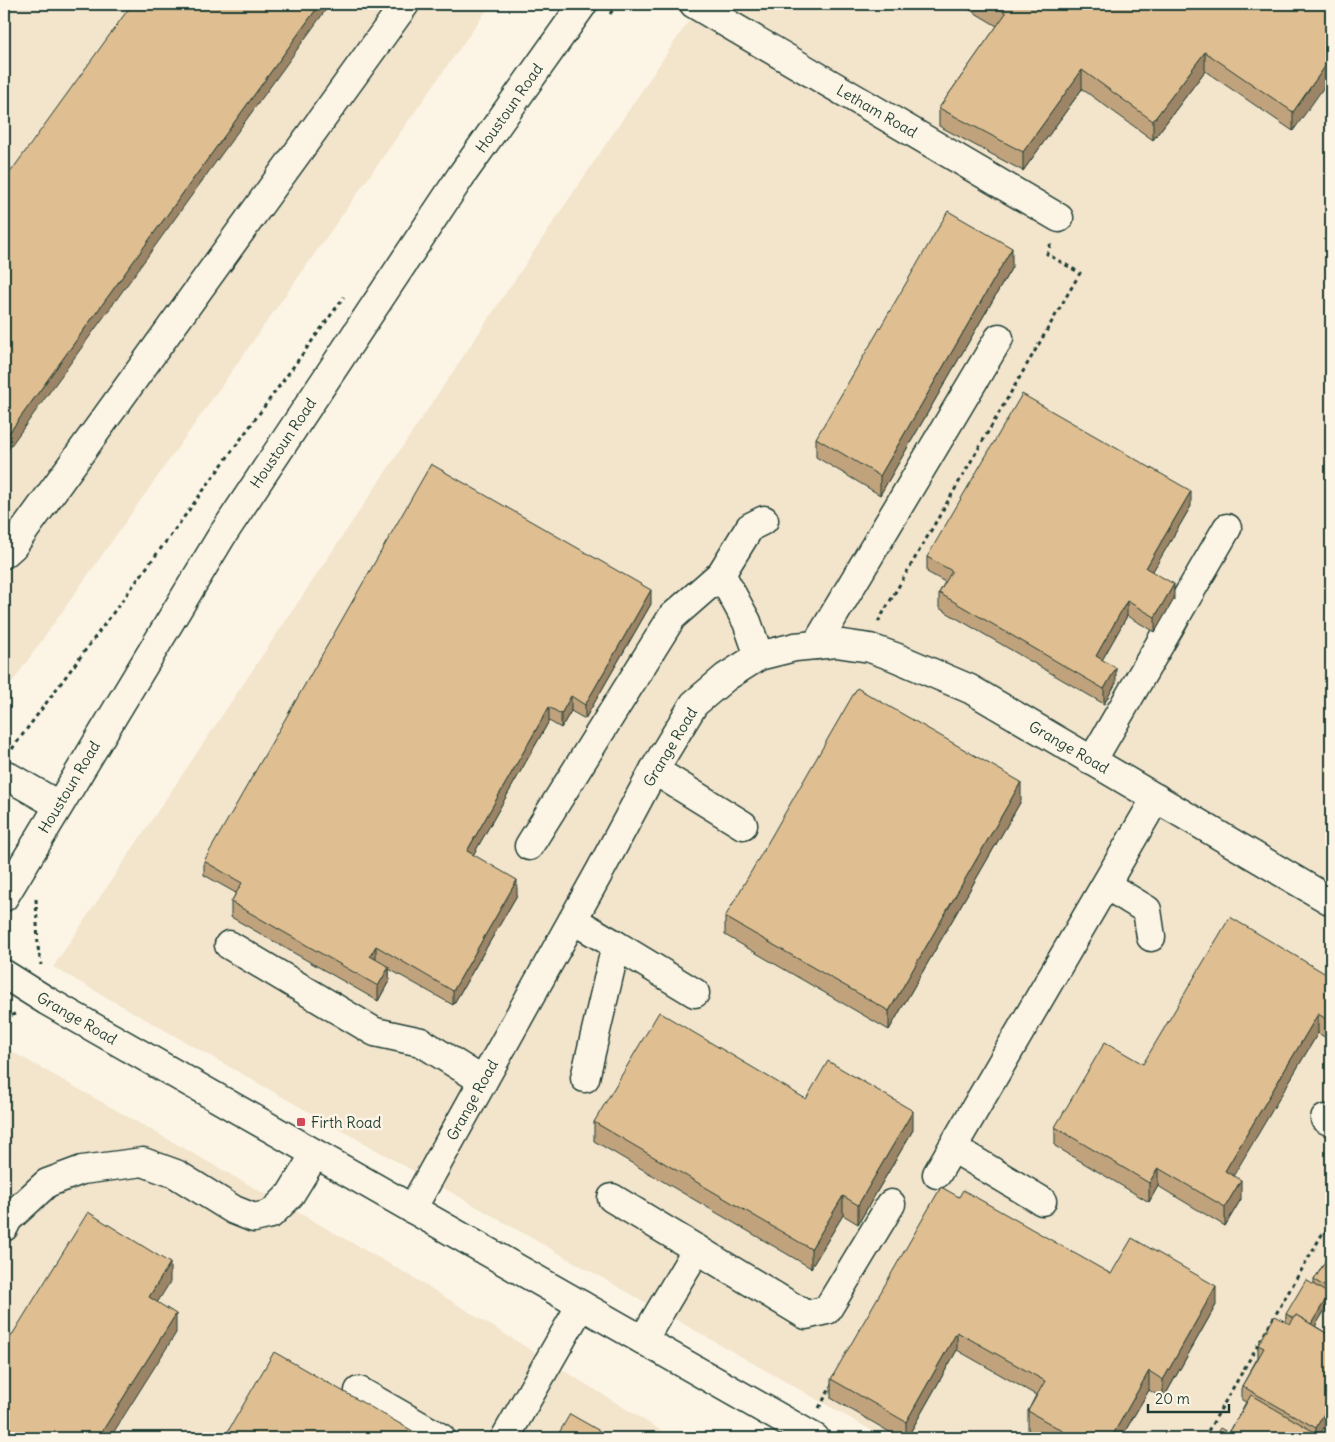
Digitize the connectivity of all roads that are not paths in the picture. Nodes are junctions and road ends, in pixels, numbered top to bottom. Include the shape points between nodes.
1 (405, 4) edge
2 (583, 4) edge
3 (694, 4) edge
4 (1059, 218) road end
5 (999, 338) dead end
6 (764, 520) dead end
7 (1227, 528) dead end
8 (4, 554) edge
9 (721, 574) junction
10 (816, 645) junction
11 (759, 656) junction
12 (1092, 761) junction
13 (7, 763) edge
14 (654, 770) junction
15 (1156, 798) junction
16 (58, 805) junction
17 (743, 825) dead end
18 (529, 846) dead end
19 (1106, 885) junction
20 (4, 896) edge
21 (1331, 901) edge
22 (573, 920) junction
23 (1151, 936) dead end
24 (229, 945) dead end
25 (616, 945) junction
26 (4, 974) edge
27 (695, 993) dead end
28 (585, 1078) dead end
29 (483, 1081) junction
30 (953, 1148) junction
31 (315, 1154) junction
32 (937, 1174) dead end
33 (612, 1198) dead end
34 (1042, 1201) dead end
35 (890, 1204) dead end
36 (412, 1209) junction
37 (4, 1227) edge
38 (697, 1249) junction
39 (581, 1305) junction
40 (643, 1340) junction
41 (358, 1391) dead end
42 (810, 1435) edge
43 (441, 1438) edge
44 (505, 1438) edge

1 - 8 street via 13,546
2 - 16 street, Houstoun Road via 461,176 220,536
3 - 4 street, Letham Road
5 - 10 street
6 - 9 street via 750,527
7 - 12 street
9 - 11 street via 747,622
9 - 18 street via 672,617
10 - 11 street, Grange Road
10 - 12 street, Grange Road via 870,648 895,657 970,689
11 - 14 street, Grange Road via 726,677 694,704
12 - 15 street, Grange Road
13 - 16 street
14 - 17 street
14 - 22 street, Grange Road
15 - 19 street
15 - 21 street, Grange Road
16 - 20 street, Houstoun Road
19 - 23 street via 1147,910
19 - 30 street
22 - 25 street
22 - 29 street, Grange Road
24 - 29 street via 375,1032 421,1042
25 - 27 street
25 - 28 street
26 - 31 street, Grange Road
29 - 36 street, Grange Road
30 - 32 street
30 - 34 street
31 - 36 street, Grange Road
31 - 37 street via 290,1195 271,1214 254,1218 234,1210 176,1174 143,1162 82,1170 47,1183 8,1219
33 - 38 street
35 - 38 street via 827,1310 806,1315
36 - 39 street, Grange Road
38 - 40 street
39 - 40 street, Grange Road
39 - 44 street
40 - 42 street, Grange Road
41 - 43 street

